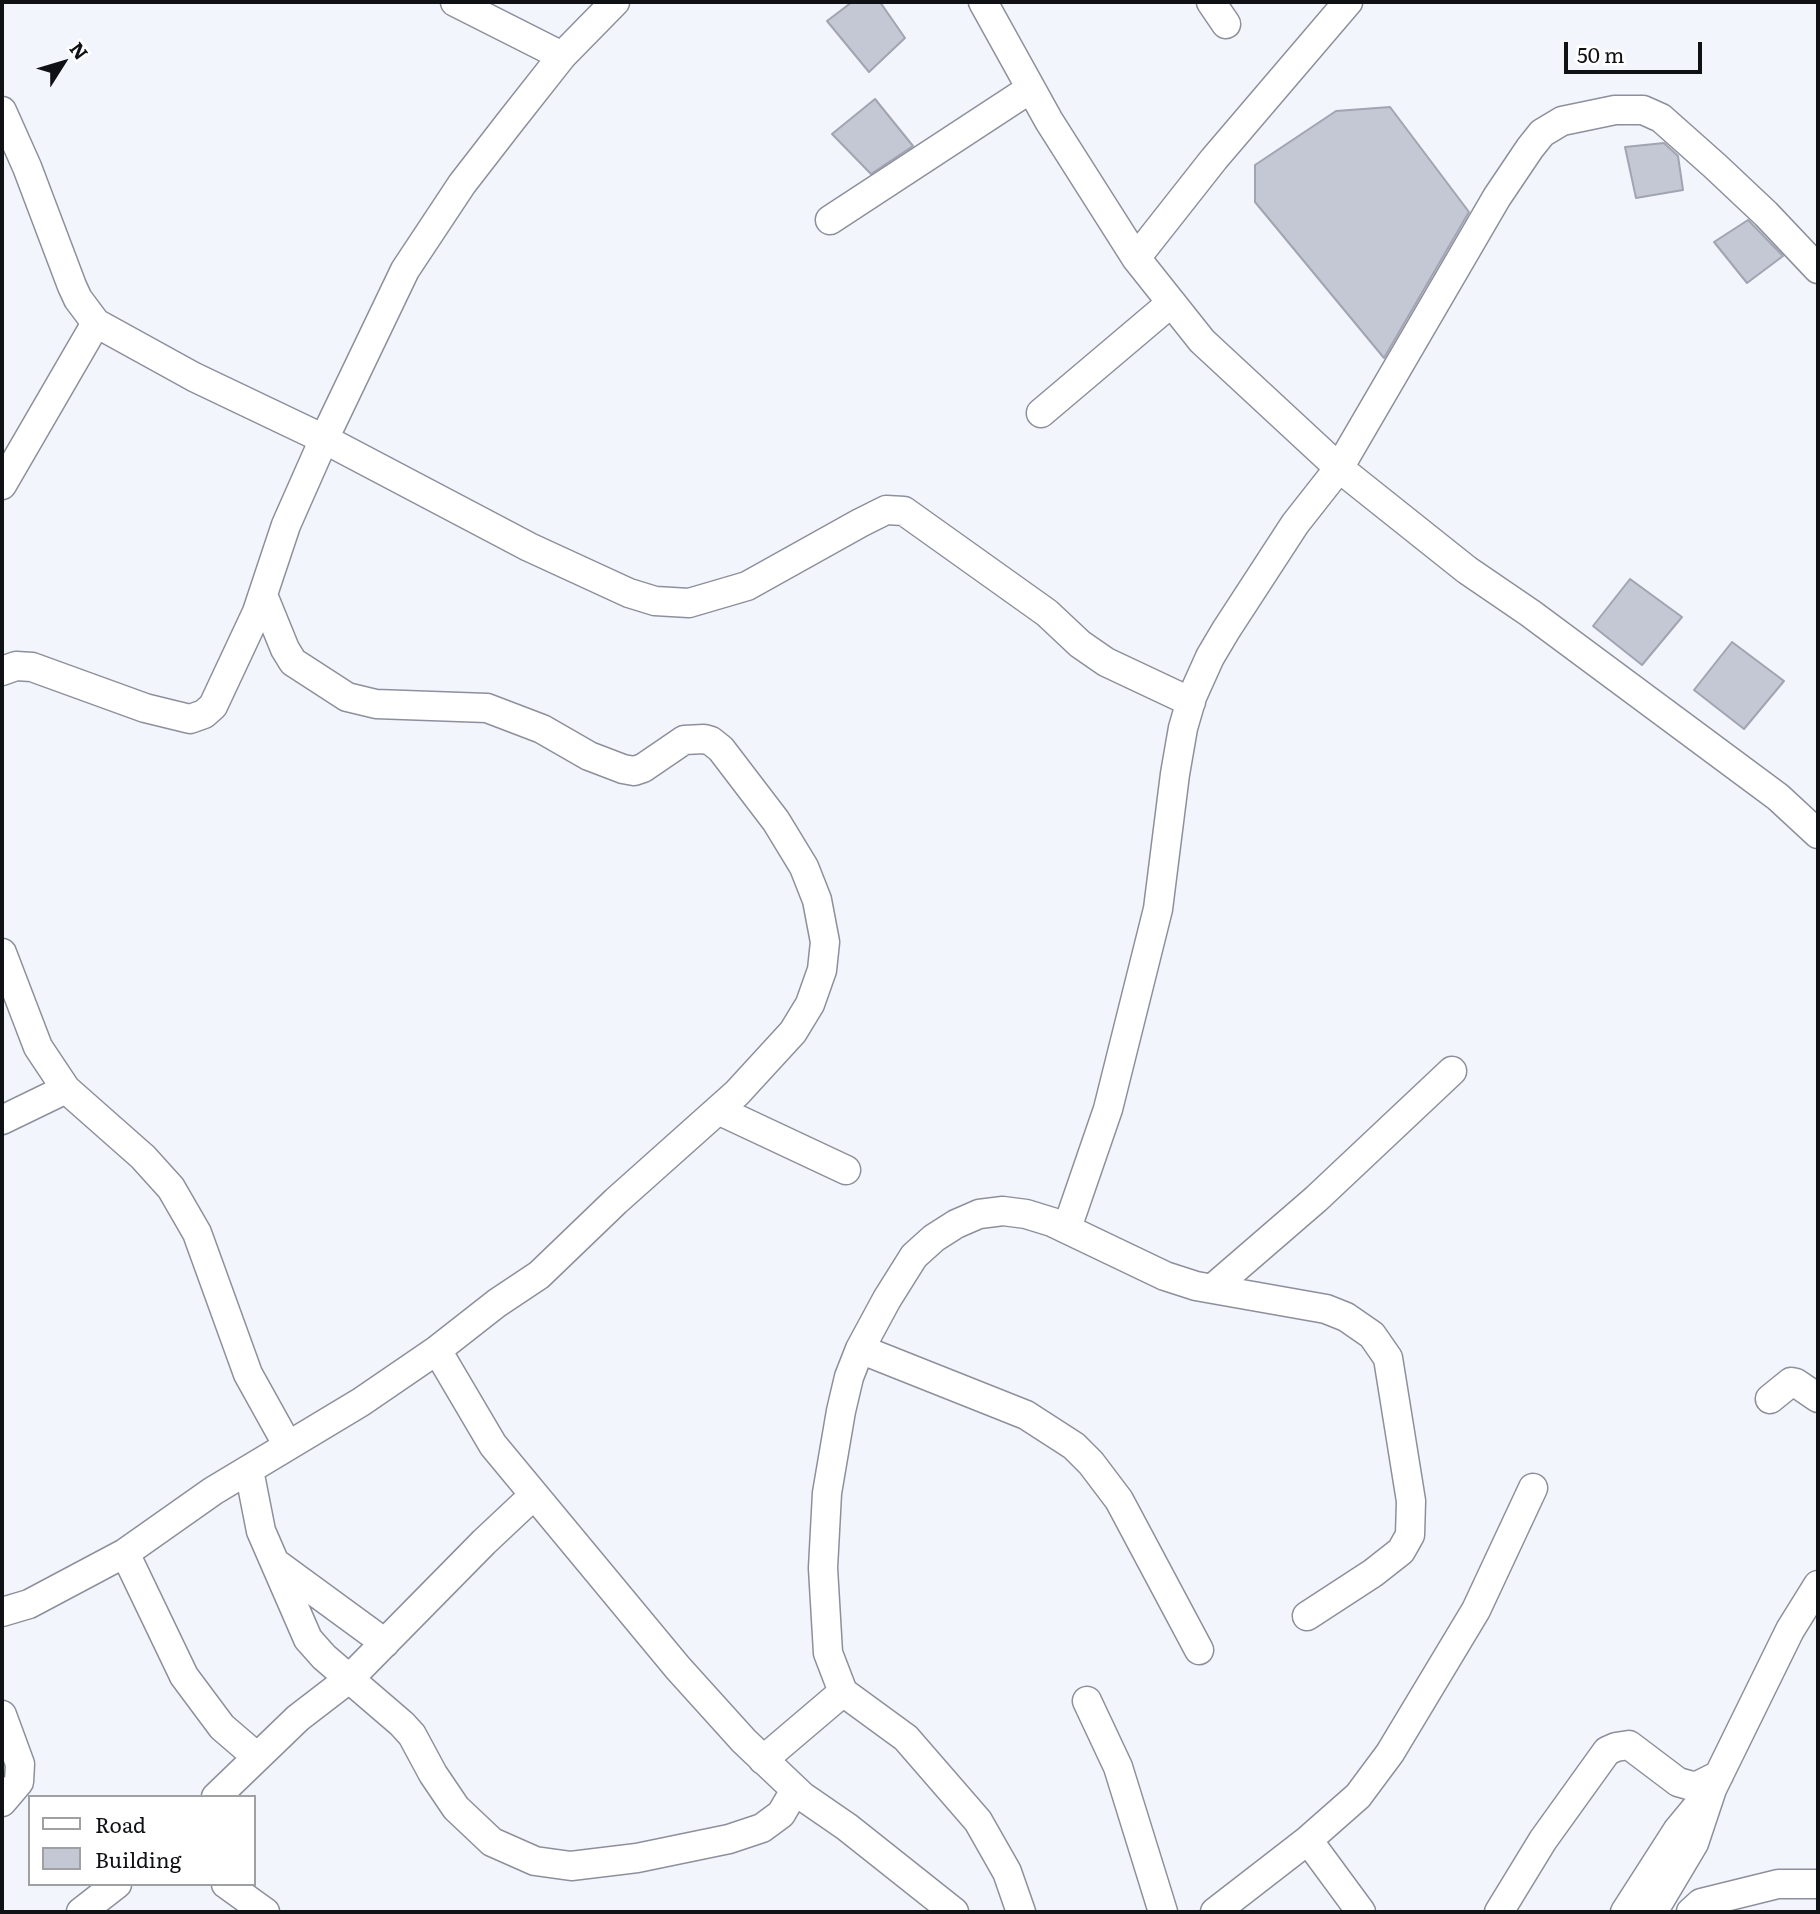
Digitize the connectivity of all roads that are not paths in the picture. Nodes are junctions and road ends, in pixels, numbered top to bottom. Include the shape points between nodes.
1 (455, 2) edge
2 (615, 2) edge
3 (984, 2) edge
4 (1348, 2) edge
5 (562, 56) junction
6 (1030, 89) junction
7 (2, 111) edge
8 (830, 220) dead end
9 (1136, 258) junction
10 (1818, 269) edge
11 (1171, 303) junction
12 (96, 323) junction
13 (1041, 413) dead end
14 (324, 439) junction
15 (1339, 468) junction
16 (2, 485) edge
17 (263, 595) junction
18 (2, 671) edge
19 (1191, 702) junction
20 (1818, 834) edge
21 (2, 954) edge
22 (1452, 1071) dead end
23 (66, 1089) junction
24 (718, 1110) junction
25 (2, 1120) edge
26 (846, 1170) dead end
27 (1066, 1228) junction
28 (1213, 1289) junction
29 (860, 1349) junction
30 (437, 1350) junction
31 (1818, 1398) edge
32 (1770, 1399) dead end
33 (288, 1446) junction
34 (249, 1470) junction
35 (1533, 1488) dead end
36 (534, 1495) junction
37 (125, 1553) junction
38 (275, 1562) junction
39 (1818, 1585) edge
40 (2, 1612) edge
41 (1307, 1616) dead end
42 (385, 1643) junction
43 (1199, 1650) dead end
44 (351, 1678) junction
45 (843, 1692) junction
46 (1087, 1701) dead end
47 (2, 1715) edge
48 (257, 1758) junction
49 (763, 1760) junction
50 (1716, 1782) junction
51 (795, 1790) junction
52 (218, 1795) edge
53 (2, 1802) edge
54 (1308, 1840) junction
55 (1672, 1881) junction
56 (1818, 1884) edge
57 (114, 1886) edge
58 (229, 1886) edge
59 (1696, 1908) edge
60 (81, 1912) edge
61 (265, 1912) edge
62 (954, 1912) edge
63 (1021, 1912) edge
64 (1163, 1912) edge
65 (1215, 1912) edge
66 (1361, 1912) edge
67 (1499, 1912) edge
68 (1625, 1912) edge
69 (1653, 1912) edge

1 - 5 street
2 - 5 street
3 - 6 street
4 - 9 street
5 - 14 street via 462,184 405,270
6 - 8 street
6 - 9 street
7 - 12 street via 72,286
9 - 11 street
10 - 15 street via 1766,214 1661,118 1643,110 1615,110 1562,121 1542,133 1497,197
11 - 13 street
11 - 15 street via 1202,341
12 - 14 street via 194,377
12 - 16 street
14 - 17 street via 286,525
14 - 19 street via 529,547 654,601 689,603 747,586 886,510 904,511 1106,662
15 - 19 street via 1295,524 1226,630
15 - 20 street via 1467,570 1778,797
17 - 18 street via 214,706 190,719 145,708 32,667
17 - 24 street via 293,662 347,697 376,704 486,708 542,729 589,756 634,771 684,740 704,739 721,749 776,821 804,867 817,900 825,942 822,971 793,1032
19 - 27 street via 1175,774 1158,909 1108,1109
21 - 23 street via 38,1047
22 - 28 street
23 - 25 street
23 - 33 street via 171,1188 197,1233 248,1374
24 - 26 street
24 - 30 street via 539,1275
27 - 28 street via 1165,1276
27 - 29 street via 1003,1211 979,1214 957,1224 915,1256
28 - 41 street via 1326,1309 1373,1335 1388,1358 1411,1502 1410,1535 1401,1551
29 - 43 street via 1026,1415 1074,1446 1119,1500
29 - 45 street via 841,1411 827,1493 823,1568 828,1653
30 - 33 street
30 - 36 street via 493,1445
31 - 32 street via 1791,1382
33 - 34 street
34 - 37 street
34 - 38 street via 261,1531
35 - 54 street via 1476,1611 1396,1742 1358,1796
36 - 42 street
36 - 49 street via 678,1668
37 - 40 street via 29,1604
37 - 48 street via 184,1676 222,1727
38 - 42 street
38 - 44 street via 309,1639
39 - 50 street via 1790,1630
42 - 44 street
44 - 48 street via 298,1718
44 - 51 street via 412,1735 456,1808 492,1842 535,1861 571,1866 729,1839 762,1828 781,1814
45 - 49 street
45 - 63 street via 906,1738 958,1796 1007,1872
46 - 64 street via 1118,1767
47 - 53 street via 20,1764 19,1782
48 - 52 street
49 - 51 street
50 - 55 street via 1694,1843
50 - 67 street via 1699,1786 1678,1782 1629,1745 1607,1751 1543,1840
50 - 68 street via 1677,1831
51 - 62 street
54 - 65 street
54 - 66 street
55 - 59 street
55 - 69 street
56 - 59 street via 1778,1884
57 - 60 street
58 - 61 street

